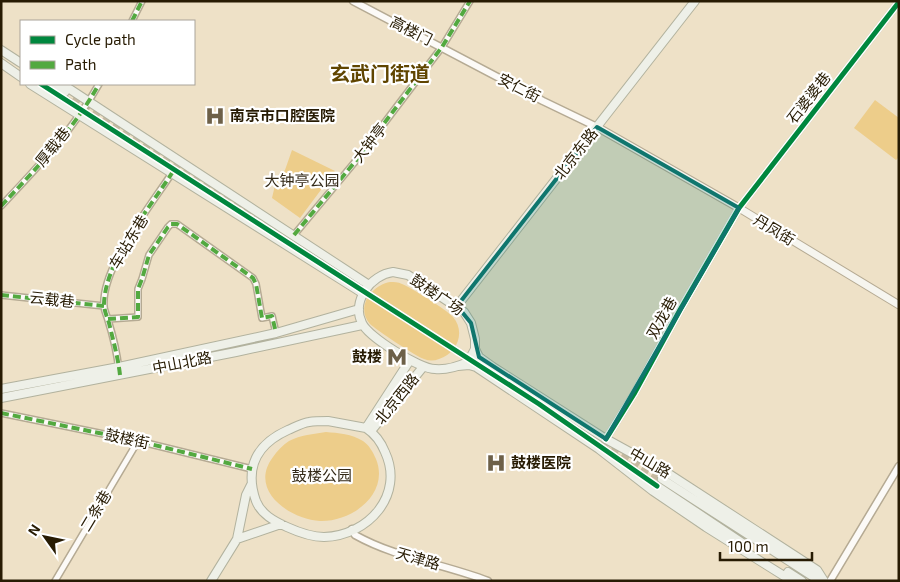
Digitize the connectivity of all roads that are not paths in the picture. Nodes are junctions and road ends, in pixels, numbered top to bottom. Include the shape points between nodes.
1 (142, 1) edge
2 (353, 1) edge
3 (470, 1) edge
4 (695, 1) edge
5 (899, 2) edge
6 (132, 20) edge
7 (442, 47) junction
8 (1, 49) edge
9 (1, 58) edge
10 (20, 61) edge
11 (1, 63) edge
12 (20, 70) edge
13 (20, 76) edge
14 (32, 85) edge
15 (42, 85) edge
16 (53, 85) edge
17 (64, 85) edge
18 (98, 85) edge
19 (89, 102) junction
20 (80, 116) junction
21 (597, 126) junction
22 (172, 174) junction
23 (1, 206) edge
24 (739, 208) junction
25 (294, 235) junction
26 (369, 285) junction
27 (364, 294) junction
28 (1, 295) edge
29 (899, 305) edge
30 (104, 306) junction
31 (457, 306) junction
32 (359, 309) junction
33 (108, 319) junction
34 (362, 324) junction
35 (276, 333) junction
36 (475, 349) junction
37 (410, 360) junction
38 (458, 366) junction
39 (423, 367) junction
40 (119, 371) junction
41 (1, 389) edge
42 (1, 398) edge
43 (1, 413) edge
44 (369, 430) junction
45 (606, 439) junction
46 (138, 441) junction
47 (899, 466) edge
48 (252, 469) junction
49 (251, 483) junction
50 (281, 524) junction
51 (352, 529) junction
52 (237, 539) junction
53 (831, 578) edge
54 (54, 581) edge
55 (211, 581) edge
56 (488, 581) edge
57 (792, 581) edge
58 (802, 581) edge
59 (820, 581) edge
60 (824, 581) edge

1 - 6 street
2 - 7 street, 高楼门
3 - 7 street, 大钟亭
4 - 21 main road, 北京东路
5 - 24 street, 石婆婆巷
7 - 21 street, 安仁街
7 - 25 street, 大钟亭 via 354,163
8 - 10 main road
9 - 12 main road
11 - 13 main road
14 - 20 main road
15 - 16 main road via 71,100
17 - 19 main road
18 - 19 street, 厚载巷
19 - 20 street, 厚载巷
19 - 25 main road
20 - 22 main road
20 - 23 street, 厚载巷 via 40,166
21 - 24 main road, 丹凤街
21 - 31 main road, 北京东路
22 - 27 main road
22 - 30 street, 车站东巷 via 113,265
24 - 29 main road, 丹凤街
24 - 45 street, 双龙巷
25 - 26 main road
26 - 27 main road
26 - 31 main road, 鼓楼广场 via 382,275 401,273
27 - 32 main road
28 - 30 street, 云载巷
30 - 33 street, 车站东巷
31 - 36 main road, 鼓楼广场 via 471,323
32 - 34 main road
32 - 35 main road, 中山北路
33 - 35 street via 138,317 138,289 149,255 168,227 177,224 253,278 262,318 272,316
33 - 40 street, 车站东巷
34 - 37 main road via 373,336
34 - 40 main road, 中山北路 via 236,352
35 - 40 main road, 中山北路
36 - 38 main road via 468,362
36 - 45 main road, 中山路 via 488,364
37 - 39 main road
37 - 44 main road, 北京西路
38 - 39 main road via 434,370
38 - 57 main road via 476,367 599,449 653,491
39 - 44 main road, 北京西路
40 - 41 main road, 中山北路
40 - 42 main road, 中山北路
43 - 46 street, 鼓楼街
44 - 48 main road via 328,421 309,422 283,432 267,443 258,452
44 - 51 main road via 380,440 389,459 391,480 382,506 365,524
45 - 60 main road, 中山路 via 666,472 775,542 817,570
46 - 48 street, 鼓楼街
46 - 54 street, 二条巷
47 - 53 street
48 - 49 main road
49 - 50 main road via 261,510
49 - 52 main road
50 - 51 main road via 321,537
50 - 52 main road
51 - 56 street, 天津路 via 355,535 381,548
52 - 55 main road
58 - 59 main road via 741,542 659,482

